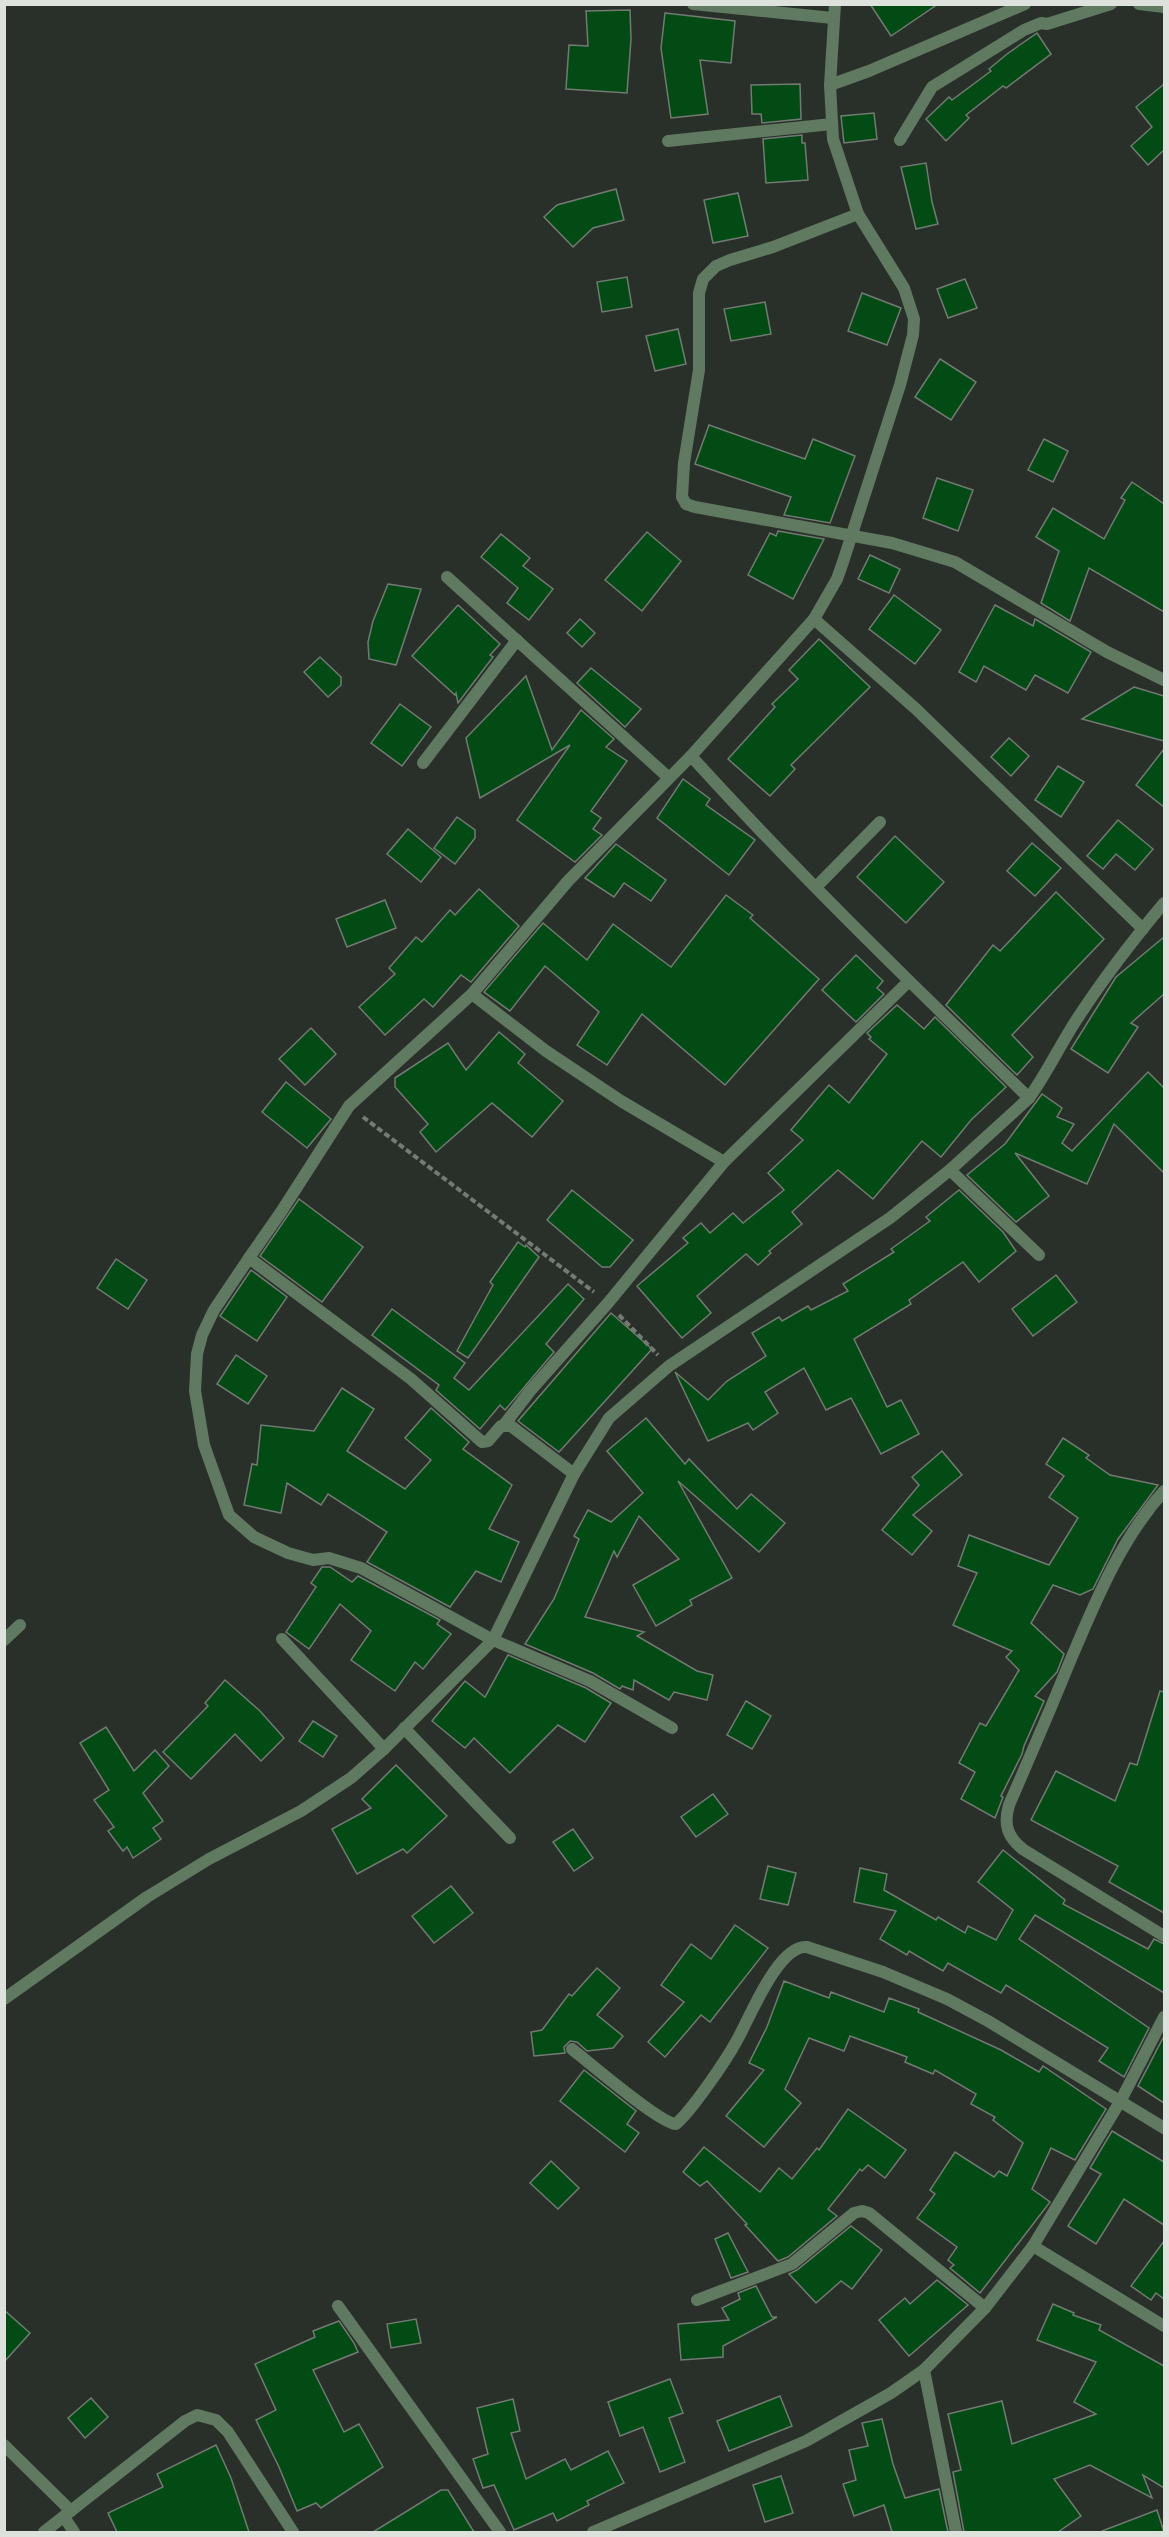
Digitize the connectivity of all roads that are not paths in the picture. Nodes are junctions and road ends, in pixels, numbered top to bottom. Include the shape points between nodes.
1 (693, 4) edge
2 (835, 4) edge
3 (1025, 4) edge
4 (1111, 4) edge
5 (1139, 4) edge
6 (1164, 7) edge
7 (833, 18) junction
8 (830, 85) junction
9 (832, 124) junction
10 (900, 140) dead end
11 (668, 141) dead end
12 (858, 214) junction
13 (851, 536) junction
14 (447, 577) dead end
15 (813, 619) junction
16 (517, 640) junction
17 (1164, 680) edge
18 (691, 756) junction
19 (423, 763) dead end
20 (669, 777) junction
21 (880, 822) dead end
22 (812, 882) junction
23 (1164, 903) edge
24 (1143, 929) junction
25 (908, 982) junction
26 (471, 994) junction
27 (1029, 1098) junction
28 (724, 1162) junction
29 (950, 1170) junction
30 (1039, 1255) dead end
31 (249, 1258) junction
32 (504, 1425) junction
33 (574, 1474) junction
34 (1164, 1491) edge
35 (20, 1626) dead end
36 (4, 1640) edge
37 (282, 1640) dead end
38 (493, 1640) junction
39 (404, 1728) junction
40 (672, 1728) dead end
41 (384, 1749) junction
42 (510, 1838) dead end
43 (1164, 1936) edge
44 (4, 1999) edge
45 (1164, 2017) edge
46 (572, 2049) dead end
47 (1121, 2100) junction
48 (1164, 2128) edge
49 (1033, 2246) junction
50 (697, 2300) dead end
51 (338, 2306) dead end
52 (985, 2308) junction
53 (1164, 2326) edge
54 (924, 2370) junction
55 (4, 2445) edge
56 (68, 2514) junction
57 (44, 2532) edge
58 (74, 2532) edge
59 (293, 2532) edge
60 (500, 2532) edge
61 (593, 2532) edge
62 (956, 2532) edge

1 - 7 street
2 - 7 street
3 - 8 street
4 - 10 street via 1024,30 932,87
5 - 6 street
7 - 8 street
8 - 9 street
9 - 11 street
9 - 12 street via 841,169
12 - 13 street via 904,288 914,319 900,385
12 - 13 street via 730,260 716,266 703,279 699,293 699,370 682,497 686,504 695,507
13 - 15 street via 837,579
13 - 17 street via 954,562 1107,652
14 - 16 street
15 - 18 street
15 - 24 street via 916,709
16 - 19 street
16 - 20 street
18 - 20 street
18 - 22 street
20 - 26 street via 568,881
21 - 22 street
22 - 25 street
23 - 24 street
24 - 27 street via 1077,1019
25 - 27 street
25 - 28 street
26 - 28 street via 621,1101
26 - 31 street via 349,1107
27 - 29 street
28 - 32 street
29 - 30 street
29 - 33 street via 890,1218 669,1366 609,1418
31 - 32 street via 411,1379 482,1442
31 - 38 street via 214,1310 196,1354 195,1391 204,1444 229,1515 254,1537 288,1553 313,1560 329,1558 361,1568
32 - 33 street via 511,1426
33 - 38 street
34 - 43 street via 1121,1551 1099,1594 1005,1822 1012,1839 1024,1850
35 - 36 street
37 - 41 street
38 - 39 street
38 - 40 street via 590,1681
39 - 41 street
39 - 42 street
41 - 44 street via 351,1778 301,1811 208,1859 147,1897
45 - 47 street
46 - 47 street via 634,2098 676,2124 736,2043 781,1962 799,1946 920,1987 988,2021
47 - 48 street
47 - 49 street
49 - 52 street
49 - 53 street
50 - 52 street via 792,2264 854,2213 862,2211
51 - 60 street
52 - 54 street
54 - 61 street via 806,2441
54 - 62 street
55 - 56 street
56 - 57 street
56 - 58 street
56 - 59 street via 197,2415 216,2420 228,2432

